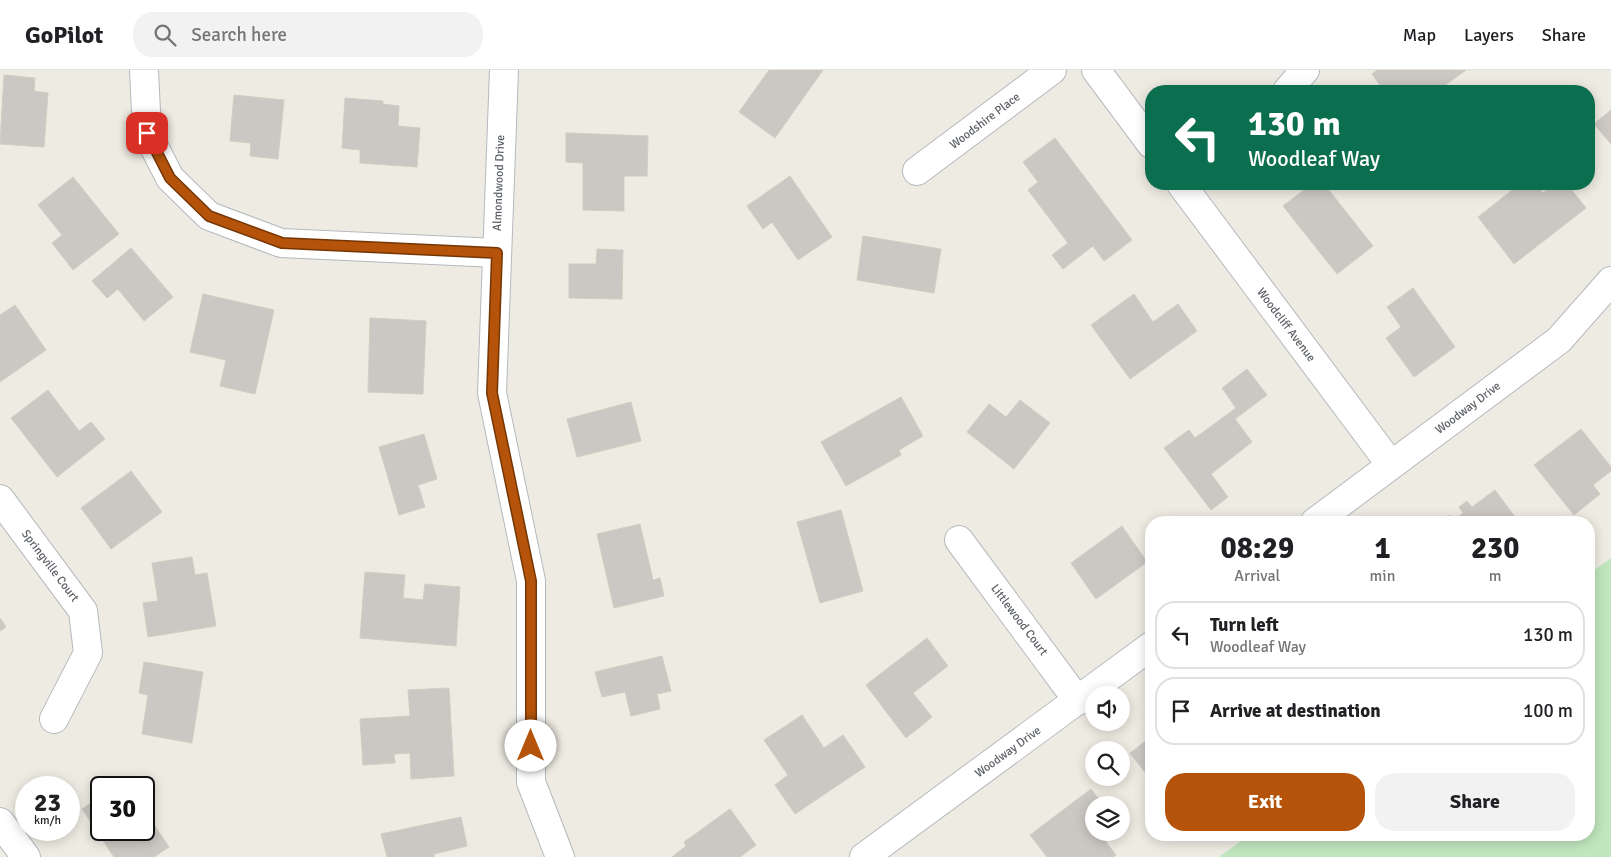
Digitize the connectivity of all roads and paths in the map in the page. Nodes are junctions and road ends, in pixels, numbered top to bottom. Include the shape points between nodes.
1 (144, 70) edge
2 (504, 70) edge
3 (1052, 70) edge
4 (1096, 70) edge
5 (1305, 70) edge
6 (1293, 85) edge
7 (1145, 136) edge
8 (917, 171) dead end
9 (1185, 190) edge
10 (497, 253) junction
11 (1611, 281) edge
12 (1391, 465) junction
13 (0, 499) edge
14 (1323, 516) edge
15 (959, 540) dead end
16 (1145, 651) edge
17 (1078, 701) junction
18 (54, 719) dead end
19 (0, 822) edge
20 (26, 857) edge
21 (560, 857) edge
22 (864, 857) edge

1 - 10 street via 147,133 170,178 209,216 282,243
2 - 10 street, Almondwood Drive
3 - 8 street, Woodshire Place
4 - 7 street
5 - 6 street
9 - 12 street, Woodcliff Avenue
10 - 21 street, Almondwood Drive via 492,393 531,581 531,782
11 - 12 street, Woodway Drive via 1559,340
12 - 14 street, Woodway Drive
13 - 18 street, Springville Court via 83,611 88,653
15 - 17 street, Littlewood Court
16 - 17 street, Woodway Drive
17 - 22 street, Woodway Drive
19 - 20 street

